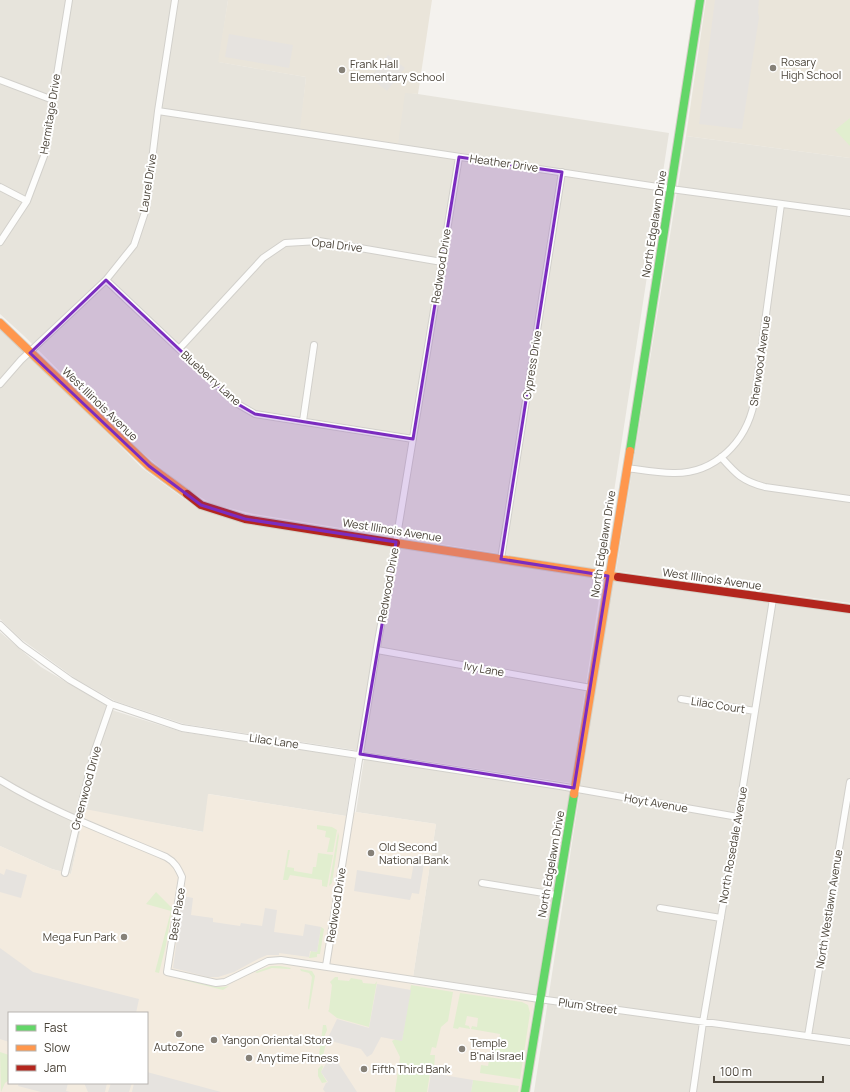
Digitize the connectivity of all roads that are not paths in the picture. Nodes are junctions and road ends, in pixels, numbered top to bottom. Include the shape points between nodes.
1 (69, 0) edge
2 (175, 0) edge
3 (700, 0) edge
4 (0, 80) edge
5 (53, 100) junction
6 (158, 111) junction
7 (459, 157) junction
8 (562, 172) junction
9 (0, 188) edge
10 (671, 189) junction
11 (27, 200) junction
12 (781, 204) junction
13 (850, 213) edge
14 (0, 242) edge
15 (442, 262) junction
16 (106, 280) junction
17 (0, 323) edge
18 (314, 345) dead end
19 (179, 349) junction
20 (30, 353) junction
21 (0, 384) edge
22 (303, 421) junction
23 (413, 439) junction
24 (721, 457) junction
25 (627, 468) junction
26 (850, 499) edge
27 (396, 542) junction
28 (501, 559) junction
29 (608, 576) junction
30 (773, 598) junction
31 (850, 609) edge
32 (0, 625) edge
33 (377, 650) junction
34 (591, 688) junction
35 (681, 699) dead end
36 (111, 704) junction
37 (755, 711) junction
38 (360, 754) junction
39 (0, 780) edge
40 (850, 782) edge
41 (574, 788) junction
42 (738, 817) junction
43 (78, 820) junction
44 (65, 872) dead end
45 (482, 883) dead end
46 (556, 895) junction
47 (660, 908) dead end
48 (721, 918) junction
49 (326, 966) junction
50 (539, 999) junction
51 (703, 1022) junction
52 (808, 1036) junction
53 (850, 1042) edge
54 (525, 1092) edge
55 (693, 1092) edge

1 - 5 street, Hermitage Drive
2 - 6 street, Laurel Drive
3 - 10 street, North Edgelawn Drive
4 - 5 street
5 - 11 street, Hermitage Drive via 44,156
6 - 7 street, Heather Drive
6 - 16 street, Laurel Drive via 146,209 134,245
7 - 8 street, Heather Drive
7 - 15 street, Redwood Drive
8 - 10 street, Heather Drive
8 - 28 street, Cypress Drive
9 - 11 street
10 - 12 street, Heather Drive
10 - 25 street, North Edgelawn Drive
11 - 14 street, Hermitage Drive
12 - 13 street, Heather Drive
12 - 24 street, Sherwood Avenue via 752,414 743,434
15 - 19 street, Opal Drive via 319,241 285,243 263,258
15 - 23 street, Redwood Drive
16 - 19 street, Blueberry Lane
16 - 20 street, Laurel Drive
17 - 20 street, West Illinois Avenue
18 - 22 street
19 - 22 street, Blueberry Lane via 236,403 255,414
20 - 21 street, Laurel Drive
20 - 27 street, West Illinois Avenue via 149,466 201,505 245,519
22 - 23 street, Blueberry Lane
23 - 27 street, Redwood Drive
24 - 25 street, Sherwood Avenue via 687,472
24 - 26 street via 741,478 753,484
25 - 29 street, North Edgelawn Drive
27 - 28 street, West Illinois Avenue
27 - 33 street, Redwood Drive
28 - 29 street, West Illinois Avenue
29 - 30 street, West Illinois Avenue
29 - 34 street, North Edgelawn Drive
30 - 31 street, West Illinois Avenue
30 - 37 street, North Rosedale Avenue
32 - 36 street, Lilac Lane via 21,645
33 - 34 street, Ivy Lane
33 - 38 street, Redwood Drive
34 - 41 street, North Edgelawn Drive
35 - 37 street, Lilac Court
36 - 38 street, Lilac Lane via 182,728
36 - 43 street, Greenwood Drive via 94,753
37 - 42 street, North Rosedale Avenue
38 - 41 street, Lilac Lane
38 - 49 street, Redwood Drive
39 - 43 street, Best Place via 24,795
40 - 52 street, North Westlawn Avenue
41 - 42 street, Hoyt Avenue
41 - 46 street, North Edgelawn Drive
42 - 48 street, North Rosedale Avenue
43 - 44 street, Greenwood Drive
43 - 49 street, Best Place via 166,857 178,866 182,878 167,972 216,983 225,982 268,961 281,960
45 - 46 street
46 - 50 street, North Edgelawn Drive
47 - 48 street
48 - 51 street, North Rosedale Avenue
49 - 50 street, Plum Street
50 - 51 street, Plum Street
50 - 54 street, North Edgelawn Drive
51 - 52 street, Plum Street
51 - 55 street, North Rosedale Avenue
52 - 53 street, Plum Street

